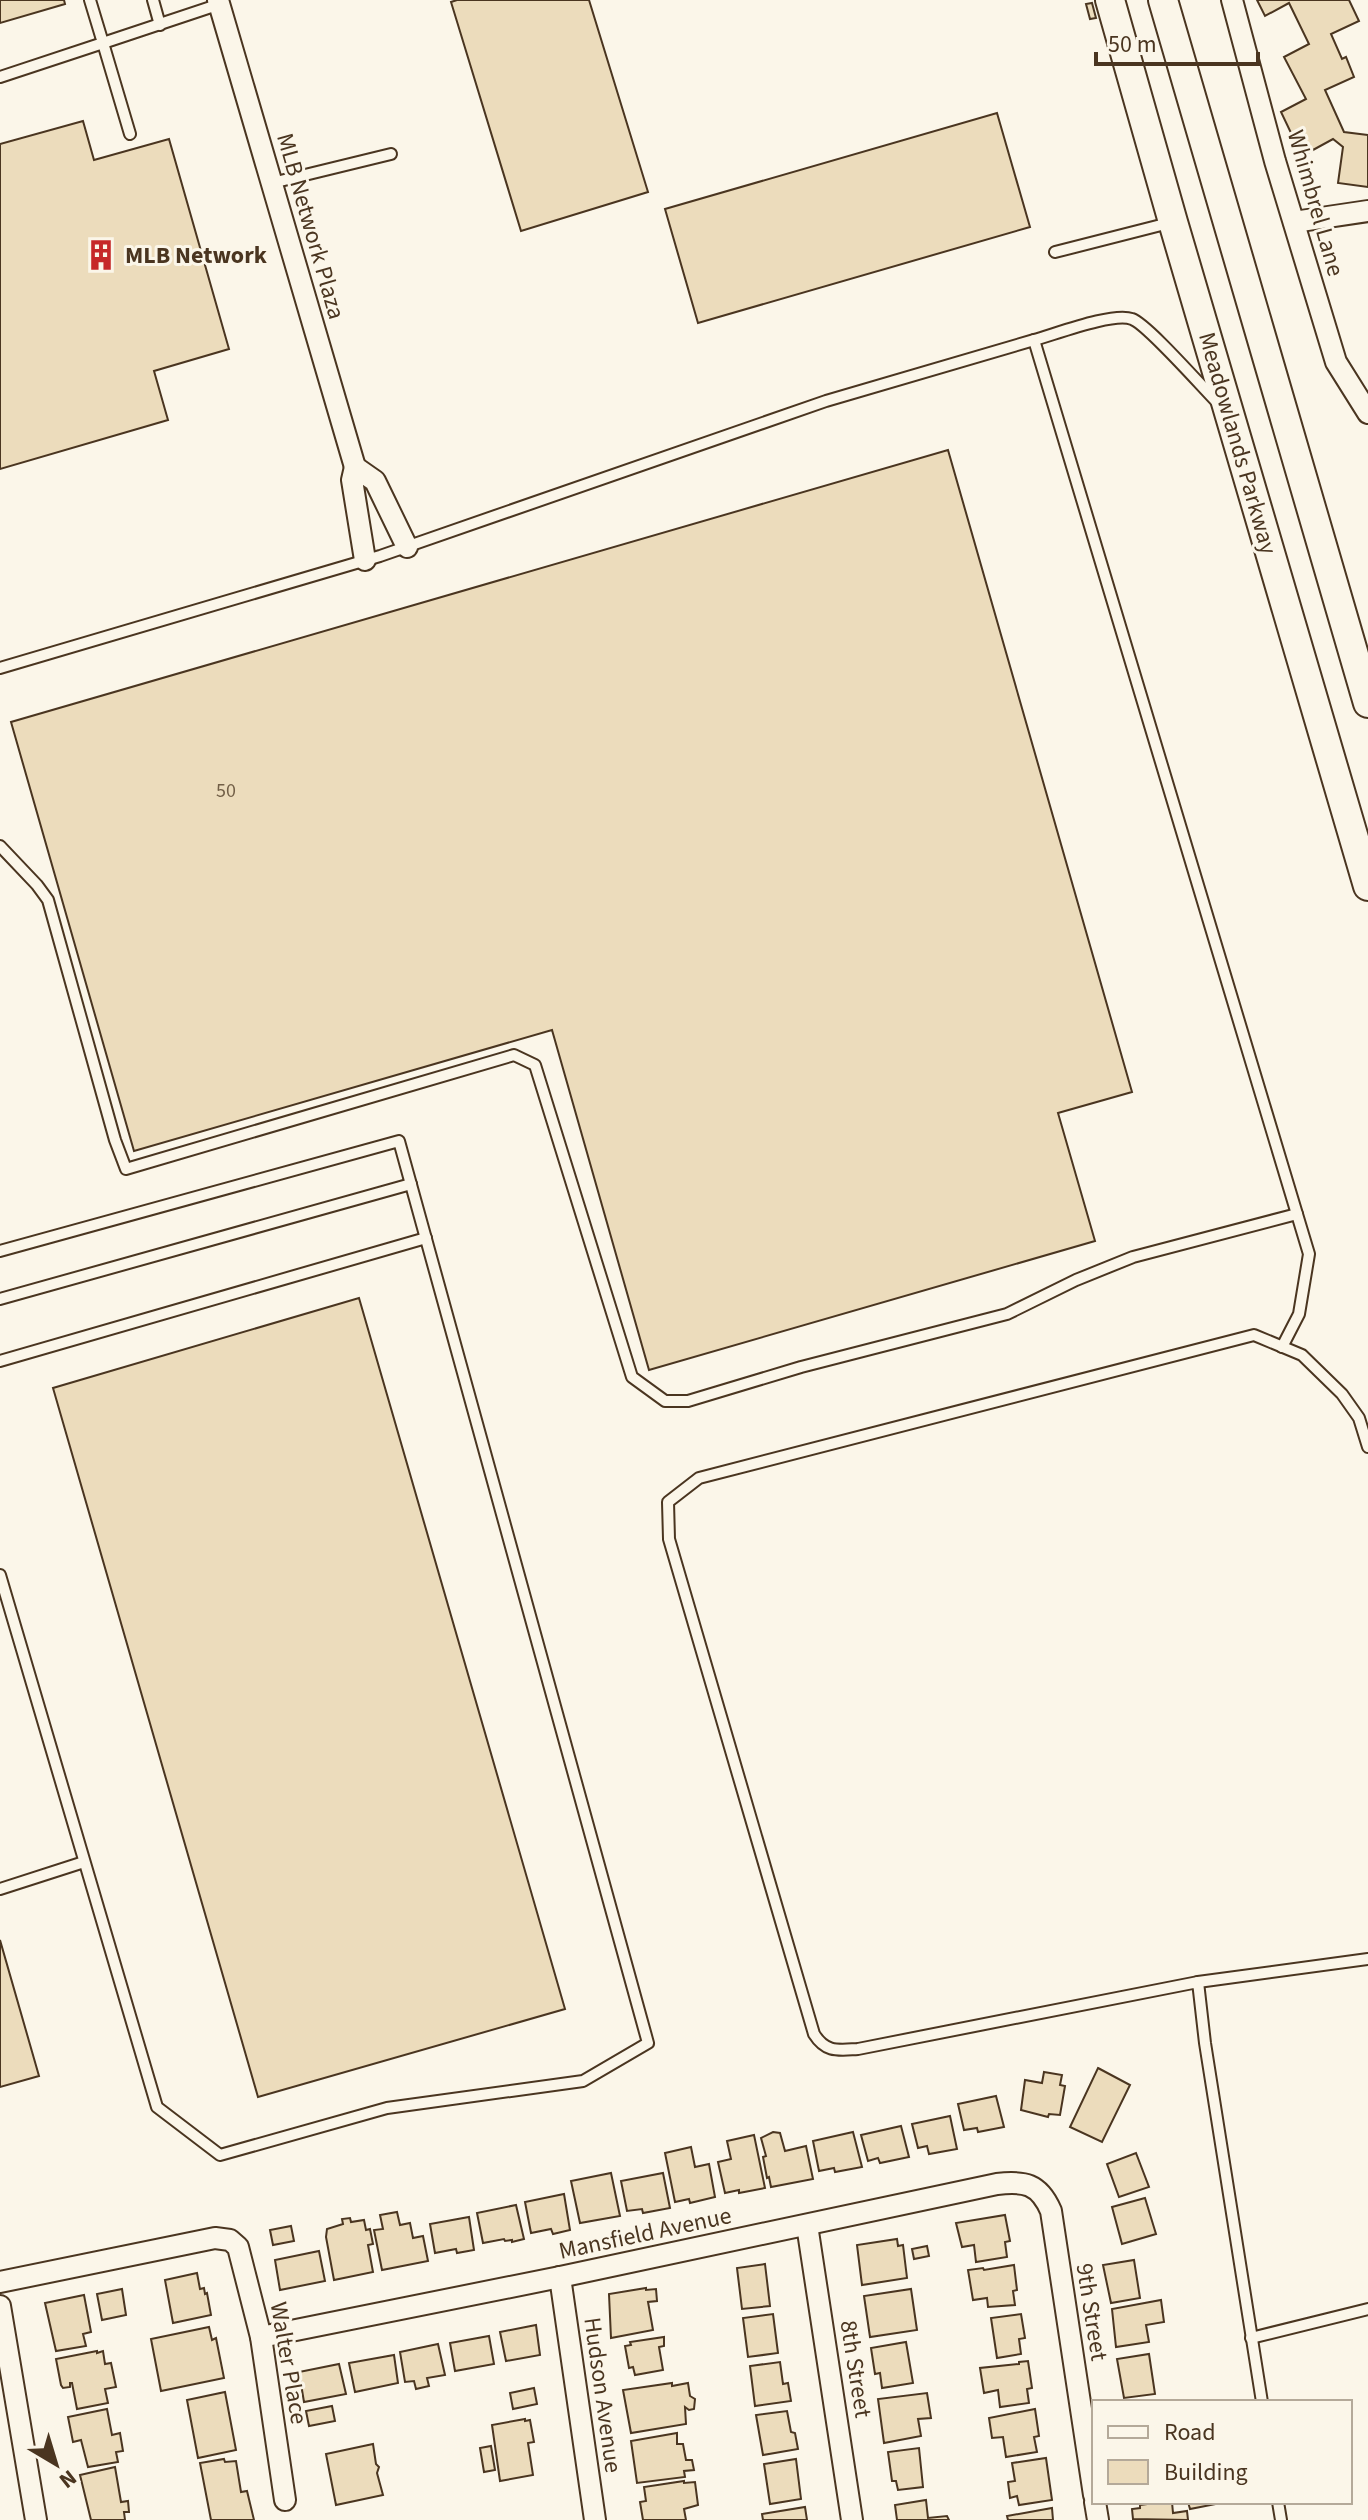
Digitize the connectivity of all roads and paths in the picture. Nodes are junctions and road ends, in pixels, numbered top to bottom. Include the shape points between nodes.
1 (90, 0) edge
2 (153, 0) edge
3 (1110, 0) edge
4 (1163, 0) edge
5 (1232, 0) edge
6 (219, 2) edge
7 (160, 25) junction
8 (103, 43) junction
9 (0, 77) edge
10 (130, 134) dead end
11 (391, 154) dead end
12 (272, 183) junction
13 (1368, 211) edge
14 (1173, 222) junction
15 (1294, 222) junction
16 (1055, 252) dead end
17 (1034, 340) junction
18 (1368, 413) edge
19 (1229, 415) junction
20 (355, 467) junction
21 (407, 547) junction
22 (365, 560) junction
23 (0, 668) edge
24 (1368, 703) edge
25 (0, 846) edge
26 (1368, 886) edge
27 (411, 1184) junction
28 (1297, 1214) junction
29 (426, 1238) junction
30 (0, 1251) edge
31 (0, 1299) edge
32 (1282, 1347) junction
33 (0, 1361) edge
34 (1368, 1444) edge
35 (0, 1575) edge
36 (84, 1862) junction
37 (0, 1889) edge
38 (1368, 1959) edge
39 (1198, 1982) junction
40 (1037, 2189) joint
41 (807, 2225) junction
42 (560, 2277) junction
43 (0, 2282) edge
44 (0, 2306) edge
45 (1368, 2309) edge
46 (261, 2337) junction
47 (1251, 2338) junction
48 (1262, 2400) edge
49 (1092, 2482) edge
50 (285, 2500) dead end
51 (36, 2520) edge
52 (595, 2520) edge
53 (852, 2520) edge

1 - 8 lane
2 - 7 lane
3 - 14 main road, Meadowlands Parkway
4 - 24 main road
5 - 15 street, Whimbrel Lane
6 - 7 lane
6 - 12 street, MLB Network Plaza
7 - 8 lane
8 - 9 lane
8 - 10 lane
11 - 12 lane
12 - 20 street, MLB Network Plaza
13 - 15 street
14 - 16 lane
14 - 19 main road, Meadowlands Parkway
15 - 18 street, Whimbrel Lane via 1336,362
17 - 19 lane via 1114,318 1133,319
17 - 21 lane via 826,401
17 - 28 lane
19 - 26 main road, Meadowlands Parkway
20 - 21 street via 375,481
20 - 22 street via 352,480
21 - 22 lane
22 - 23 lane
25 - 28 lane via 48,900 126,1169 514,1055 535,1065 632,1377 665,1401 688,1401 1007,1314 1133,1257
27 - 29 lane
27 - 30 lane via 399,1141
27 - 31 lane
28 - 32 lane via 1309,1254 1299,1314
29 - 33 lane
29 - 36 lane via 648,2043 583,2081 387,2108 220,2155 157,2107
32 - 34 lane via 1302,1355 1342,1394 1359,1418
32 - 39 lane via 1254,1335 699,1478 668,1502 669,1539 820,2043 831,2051 858,2049
35 - 36 lane
36 - 37 lane
38 - 39 lane
39 - 47 lane
40 - 41 street, Mansfield Avenue via 1014,2182 997,2184
40 - 49 street, 9th Street via 1051,2211
41 - 42 street, Mansfield Avenue
41 - 53 street, 8th Street
42 - 46 street, Mansfield Avenue
42 - 52 street, Hudson Avenue
43 - 46 street, Walter Place via 215,2238 230,2240 238,2247
44 - 51 street
45 - 47 lane
46 - 50 street, Walter Place
47 - 48 lane

